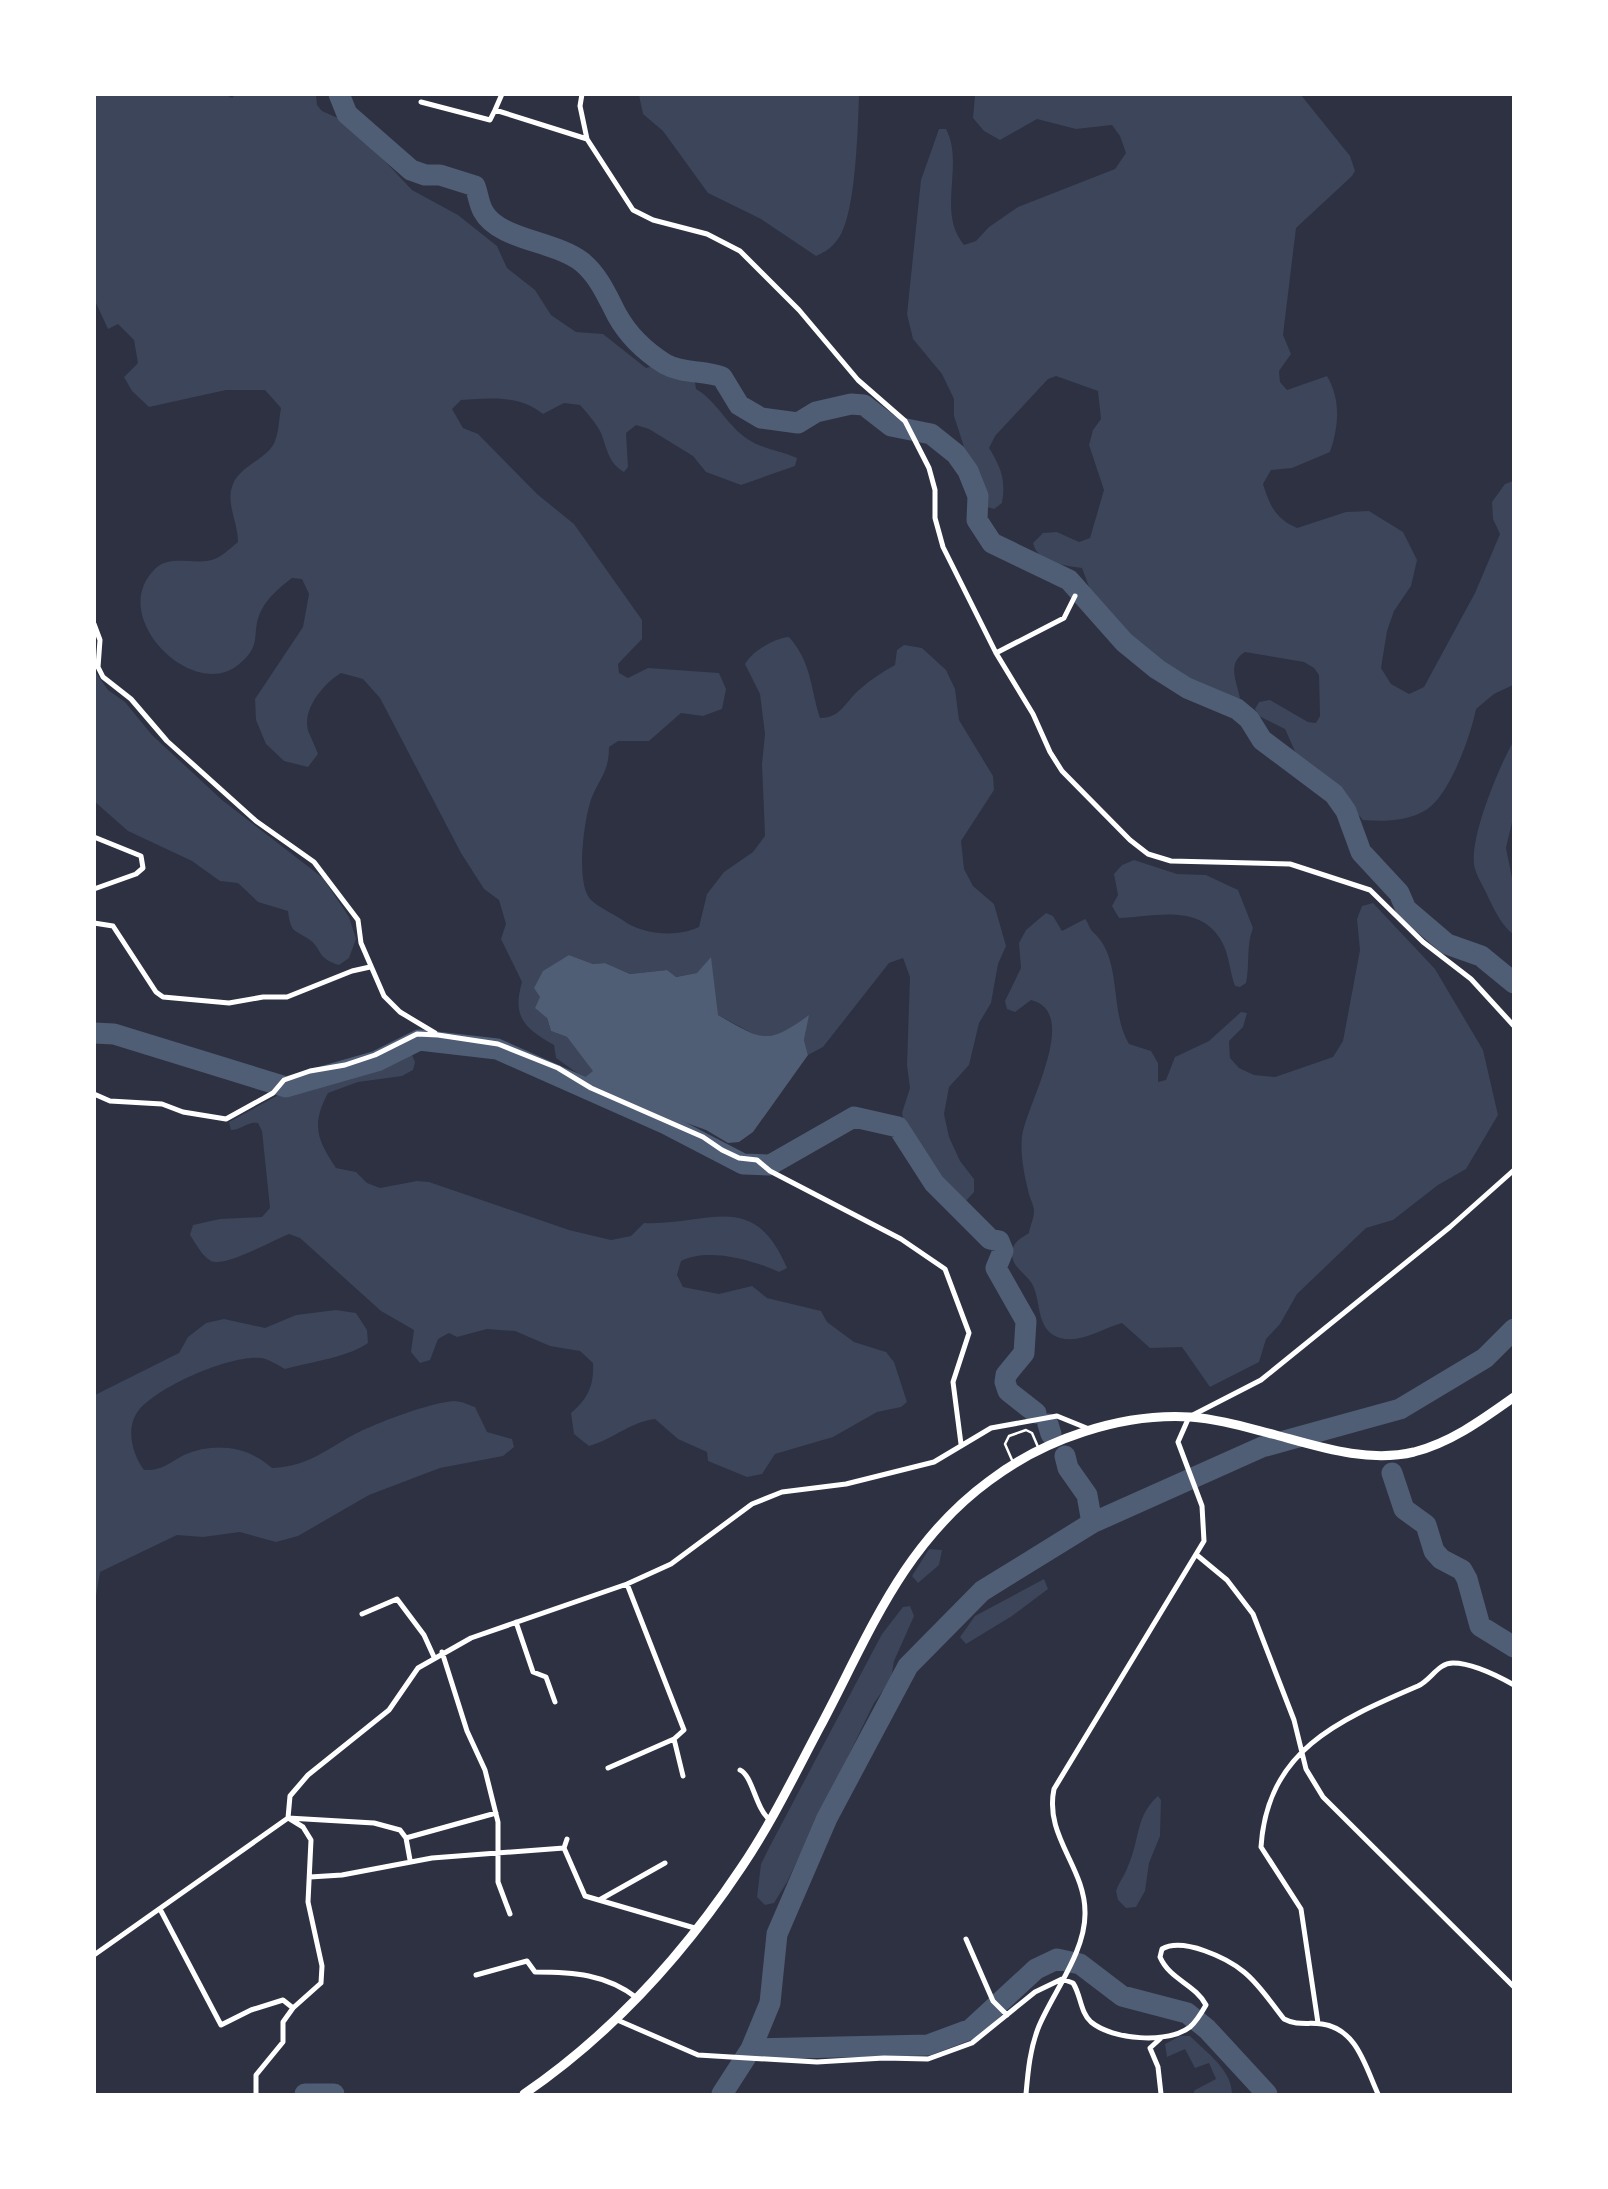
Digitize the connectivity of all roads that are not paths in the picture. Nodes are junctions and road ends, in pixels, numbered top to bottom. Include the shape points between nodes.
1 (502, 94) edge
2 (582, 94) edge
3 (421, 102) dead end
4 (495, 110) junction
5 (587, 139) junction
6 (1075, 596) dead end
7 (94, 624) edge
8 (996, 653) junction
9 (94, 837) edge
10 (94, 889) edge
11 (94, 923) edge
12 (370, 967) junction
13 (1514, 1026) edge
14 (438, 1035) junction
15 (94, 1094) edge
16 (1514, 1170) edge
17 (1514, 1397) edge
18 (1189, 1417) junction
19 (1091, 1429) junction
20 (961, 1444) junction
21 (1039, 1450) junction
22 (1014, 1464) junction
23 (1198, 1556) junction
24 (627, 1584) junction
25 (362, 1614) dead end
26 (516, 1622) junction
27 (442, 1652) junction
28 (434, 1657) junction
29 (1514, 1685) edge
30 (555, 1702) dead end
31 (674, 1739) junction
32 (1301, 1751) junction
33 (607, 1768) dead end
34 (740, 1770) dead end
35 (683, 1776) dead end
36 (496, 1813) junction
37 (288, 1818) junction
38 (770, 1820) junction
39 (406, 1838) junction
40 (567, 1839) dead end
41 (564, 1848) junction
42 (497, 1855) junction
43 (410, 1860) junction
44 (665, 1863) dead end
45 (310, 1877) junction
46 (601, 1899) junction
47 (160, 1911) junction
48 (510, 1914) dead end
49 (698, 1928) junction
50 (966, 1939) dead end
51 (94, 1955) edge
52 (476, 1975) dead end
53 (1062, 1979) junction
54 (1514, 1987) edge
55 (636, 1998) junction
56 (293, 2008) junction
57 (1005, 2013) junction
58 (615, 2019) junction
59 (1318, 2023) junction
60 (1163, 2036) junction
61 (255, 2092) edge
62 (524, 2095) edge
63 (1026, 2095) edge
64 (1161, 2095) edge
65 (1378, 2095) edge

1 - 4 street
2 - 5 street
3 - 4 street via 479,120 490,120
4 - 5 street
5 - 8 street via 633,210 707,234 740,251 799,310 858,380 905,421 929,468 943,547
6 - 8 street via 1064,618
7 - 12 street via 103,677 262,825 314,862 358,920
8 - 13 street via 1062,771 1148,854 1171,860 1290,864 1370,890 1423,942 1471,979
9 - 10 street via 141,856 144,862 136,874
11 - 12 street via 113,926 163,997 229,1003 288,997
12 - 14 street via 391,1005
14 - 15 street via 416,1034 375,1055 284,1080 274,1093 226,1119 162,1104 110,1101
14 - 20 street via 498,1044 558,1068 739,1158 757,1160 935,1260 945,1269 969,1333 953,1382
16 - 18 street via 1261,1380
17 - 18 highway via 1472,1427 1413,1452 1378,1455 1330,1450
18 - 19 highway via 1139,1419
18 - 23 street via 1178,1442 1202,1506 1204,1541
19 - 20 street via 1057,1416 991,1428
19 - 21 highway
20 - 24 street via 934,1462 846,1484 782,1492 751,1504 671,1564
21 - 22 highway
21 - 22 lane via 1026,1430 1009,1436 1005,1444
22 - 38 highway via 954,1509 895,1580
23 - 32 street via 1227,1580 1253,1614 1294,1720
23 - 53 street via 1054,1789 1052,1817 1084,1901 1084,1923
24 - 26 street
24 - 31 street via 684,1730
25 - 28 street via 397,1599
26 - 27 street
26 - 30 street via 533,1672 546,1677
27 - 28 street
27 - 36 street
28 - 37 street via 418,1668 389,1710 308,1774 290,1796
29 - 32 street via 1473,1668 1445,1665 1429,1680 1383,1700 1311,1740
31 - 33 street
31 - 35 street
32 - 54 street via 1323,1797
32 - 59 street via 1282,1773 1269,1801 1261,1847 1301,1909
34 - 38 street via 748,1776 754,1797
36 - 39 street
36 - 42 street
37 - 39 street via 374,1823 400,1830
37 - 45 street via 303,1826 311,1839
37 - 47 street
38 - 49 highway
39 - 43 street
40 - 41 street
41 - 42 street
41 - 46 street via 585,1896
42 - 43 street
42 - 48 street via 498,1882
43 - 45 street via 388,1868
44 - 46 street
45 - 56 street via 308,1902 322,1966 321,1983
46 - 49 street
47 - 51 street
47 - 56 street via 221,2025 283,2000
49 - 55 highway
50 - 57 street via 993,2001
52 - 55 street via 527,1961 536,1972 586,1974 620,1985
53 - 57 street
53 - 60 street via 1073,1983 1089,2020 1100,2028 1122,2036
53 - 63 street via 1033,2042
55 - 58 highway
56 - 61 street via 283,2022 283,2042 256,2075
57 - 58 street via 972,2043 928,2059 756,2060 698,2055
58 - 62 highway
59 - 60 street via 1284,2019 1251,1978 1235,1966 1178,1943 1162,1948 1160,1957 1206,2005 1192,2025
59 - 65 street via 1349,2035
60 - 64 street via 1150,2048

